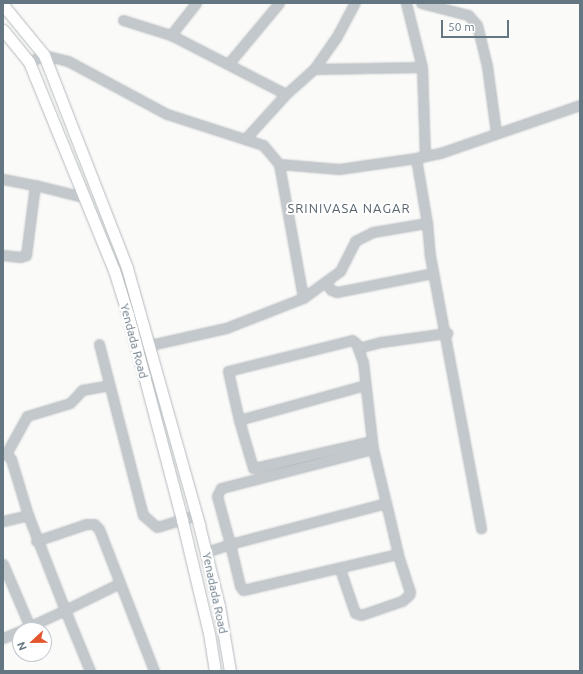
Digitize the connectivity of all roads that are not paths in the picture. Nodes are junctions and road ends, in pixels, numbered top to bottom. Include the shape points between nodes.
1 (196, 3) edge
2 (279, 3) edge
3 (356, 3) edge
4 (406, 3) edge
5 (420, 3) edge
6 (3, 5) edge
7 (123, 20) dead end
8 (3, 30) edge
9 (171, 35) junction
10 (44, 55) junction
11 (29, 62) junction
12 (229, 64) junction
13 (422, 67) junction
14 (314, 69) junction
15 (286, 94) junction
16 (580, 105) edge
17 (496, 133) junction
18 (245, 139) junction
19 (421, 157) junction
20 (279, 164) junction
21 (3, 179) edge
22 (35, 185) junction
23 (83, 197) junction
24 (427, 223) junction
25 (3, 254) edge
26 (433, 273) junction
27 (326, 282) junction
28 (303, 298) junction
29 (447, 333) junction
30 (99, 344) dead end
31 (150, 344) junction
32 (137, 348) junction
33 (358, 348) junction
34 (110, 384) junction
35 (365, 386) junction
36 (239, 420) junction
37 (372, 445) junction
38 (5, 454) edge
39 (386, 503) junction
40 (28, 514) junction
41 (196, 516) junction
42 (182, 520) junction
43 (3, 521) edge
44 (481, 528) dead end
45 (36, 541) junction
46 (230, 544) junction
47 (206, 552) junction
48 (398, 554) junction
49 (3, 564) edge
50 (340, 569) junction
51 (118, 584) junction
52 (65, 610) junction
53 (22, 622) edge
54 (39, 622) edge
55 (90, 671) edge
56 (154, 671) edge
57 (215, 671) edge
58 (230, 671) edge

1 - 9 street
2 - 12 street
3 - 14 street
4 - 13 street
5 - 17 street via 468,15 477,25 487,66
6 - 10 main road, Yendada Road
7 - 9 street
8 - 11 main road, Yendada Road
9 - 12 street
10 - 11 street
10 - 18 street via 68,61 167,114
10 - 31 main road, Yendada Road via 127,268
11 - 23 main road, Yendada Road
12 - 15 street
13 - 14 street
13 - 19 street
14 - 15 street
15 - 18 street
16 - 17 street
17 - 19 street
18 - 20 street via 263,145
19 - 20 street via 339,169
19 - 24 street
20 - 28 street
21 - 22 street
22 - 23 street
22 - 25 street via 26,255 20,257
23 - 32 main road, Yendada Road via 114,270
24 - 26 street
24 - 27 street via 364,235 355,241 340,271
26 - 27 street via 337,292 331,290
26 - 29 street
27 - 28 street
28 - 31 street via 226,328
29 - 33 street
29 - 44 street
30 - 34 street
31 - 32 street
31 - 41 main road, Yendada Road
32 - 42 main road, Yendada Road
33 - 35 street
33 - 36 street via 352,340 345,340 228,371
34 - 38 street via 82,390 70,403 27,416
34 - 42 street via 143,515 148,522 157,527
35 - 36 street
35 - 37 street
36 - 37 street via 253,468
37 - 39 street
37 - 46 street via 221,488 217,496
38 - 40 street via 11,459
39 - 46 street
39 - 48 street
40 - 43 street
40 - 45 street
41 - 42 street
41 - 47 main road, Yenadada Road
42 - 57 main road, Yendada Road via 209,634
45 - 51 street via 86,524 94,524 101,534
45 - 52 street
46 - 47 street
46 - 50 street via 243,590
47 - 58 main road, Yenadada Road via 219,606
48 - 50 street
48 - 50 street via 409,595 402,601 361,615 355,613
49 - 53 street
51 - 52 street
51 - 56 street
52 - 54 street
52 - 55 street

